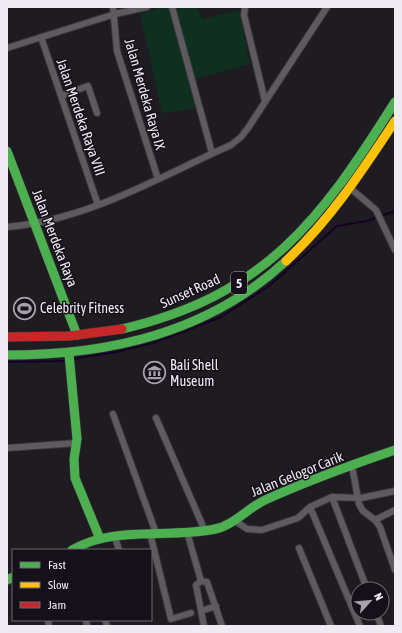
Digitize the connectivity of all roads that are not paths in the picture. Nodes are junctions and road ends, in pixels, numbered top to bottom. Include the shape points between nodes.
1 (113, 7) edge
2 (145, 7) edge
3 (172, 7) edge
4 (245, 7) edge
5 (327, 7) edge
6 (115, 14) junction
7 (41, 37) junction
8 (7, 48) edge
9 (61, 96) junction
10 (265, 101) junction
11 (395, 102) edge
12 (97, 113) dead end
13 (395, 121) edge
14 (7, 151) edge
15 (212, 153) junction
16 (158, 180) junction
17 (350, 188) junction
18 (98, 205) junction
19 (34, 224) junction
20 (7, 227) edge
21 (395, 250) edge
22 (78, 335) junction
23 (7, 337) edge
24 (69, 354) junction
25 (7, 355) edge
26 (113, 414) dead end
27 (156, 418) dead end
28 (77, 443) junction
29 (7, 448) edge
30 (395, 450) edge
31 (352, 466) junction
32 (395, 491) edge
33 (332, 497) junction
34 (357, 497) junction
35 (310, 507) junction
36 (395, 510) edge
37 (234, 520) junction
38 (375, 520) junction
39 (205, 530) junction
40 (187, 532) junction
41 (153, 533) junction
42 (115, 537) junction
43 (100, 539) junction
44 (395, 544) edge
45 (388, 547) junction
46 (299, 548) dead end
47 (73, 549) edge
48 (119, 549) edge
49 (395, 570) edge
50 (201, 581) junction
51 (364, 581) edge
52 (216, 606) junction
53 (201, 611) junction
54 (192, 613) dead end
55 (204, 626) edge
56 (222, 626) edge
57 (331, 626) edge
58 (360, 626) edge

1 - 6 street, Jalan Merdeka Raya IX
2 - 6 street
3 - 15 street
4 - 10 street via 244,15
5 - 10 street
6 - 7 street
6 - 16 street, Jalan Merdeka Raya IX via 117,51
7 - 8 street
7 - 9 street, Jalan Merdeka Raya VIII
9 - 12 street via 88,86
9 - 18 street, Jalan Merdeka Raya VIII
10 - 15 street via 241,136
11 - 22 main road, Sunset Road / 5 via 324,208 298,237 250,276 185,311 152,322
13 - 17 main road, Sunset Road / 5
14 - 19 main road, Jalan Merdeka Raya
15 - 16 street
16 - 18 street
17 - 21 street via 376,210
17 - 24 main road, Sunset Road / 5 via 324,222 292,256 268,276 220,307 143,340
18 - 19 street
19 - 20 street
19 - 22 main road, Jalan Merdeka Raya
22 - 23 main road, Sunset Road / 5
24 - 25 main road, Sunset Road / 5
24 - 28 main road
26 - 41 street
27 - 39 street
28 - 29 street
28 - 43 main road via 74,460 75,478
30 - 31 main road, Jalan Gelogor Carik
31 - 34 street
31 - 37 main road, Jalan Gelogor Carik via 259,503
32 - 34 street
33 - 34 street
33 - 35 street
33 - 51 street
34 - 38 street via 363,511
35 - 37 street via 298,518 262,530 247,529
35 - 58 street
36 - 38 street
37 - 39 main road, Jalan Gelogor Carik via 223,527
38 - 45 street
39 - 40 main road, Jalan Gelogor Carik
40 - 41 main road, Jalan Gelogor Carik
40 - 50 street
41 - 42 main road, Jalan Gelogor Carik
41 - 54 street via 171,619
42 - 43 main road, Jalan Gelogor Carik
42 - 48 street
43 - 47 main road, Jalan Gelogor Carik via 82,543
44 - 45 street
45 - 49 street
46 - 57 street
50 - 52 street via 207,582
50 - 53 street via 196,585
52 - 53 street
52 - 56 street
53 - 55 street

